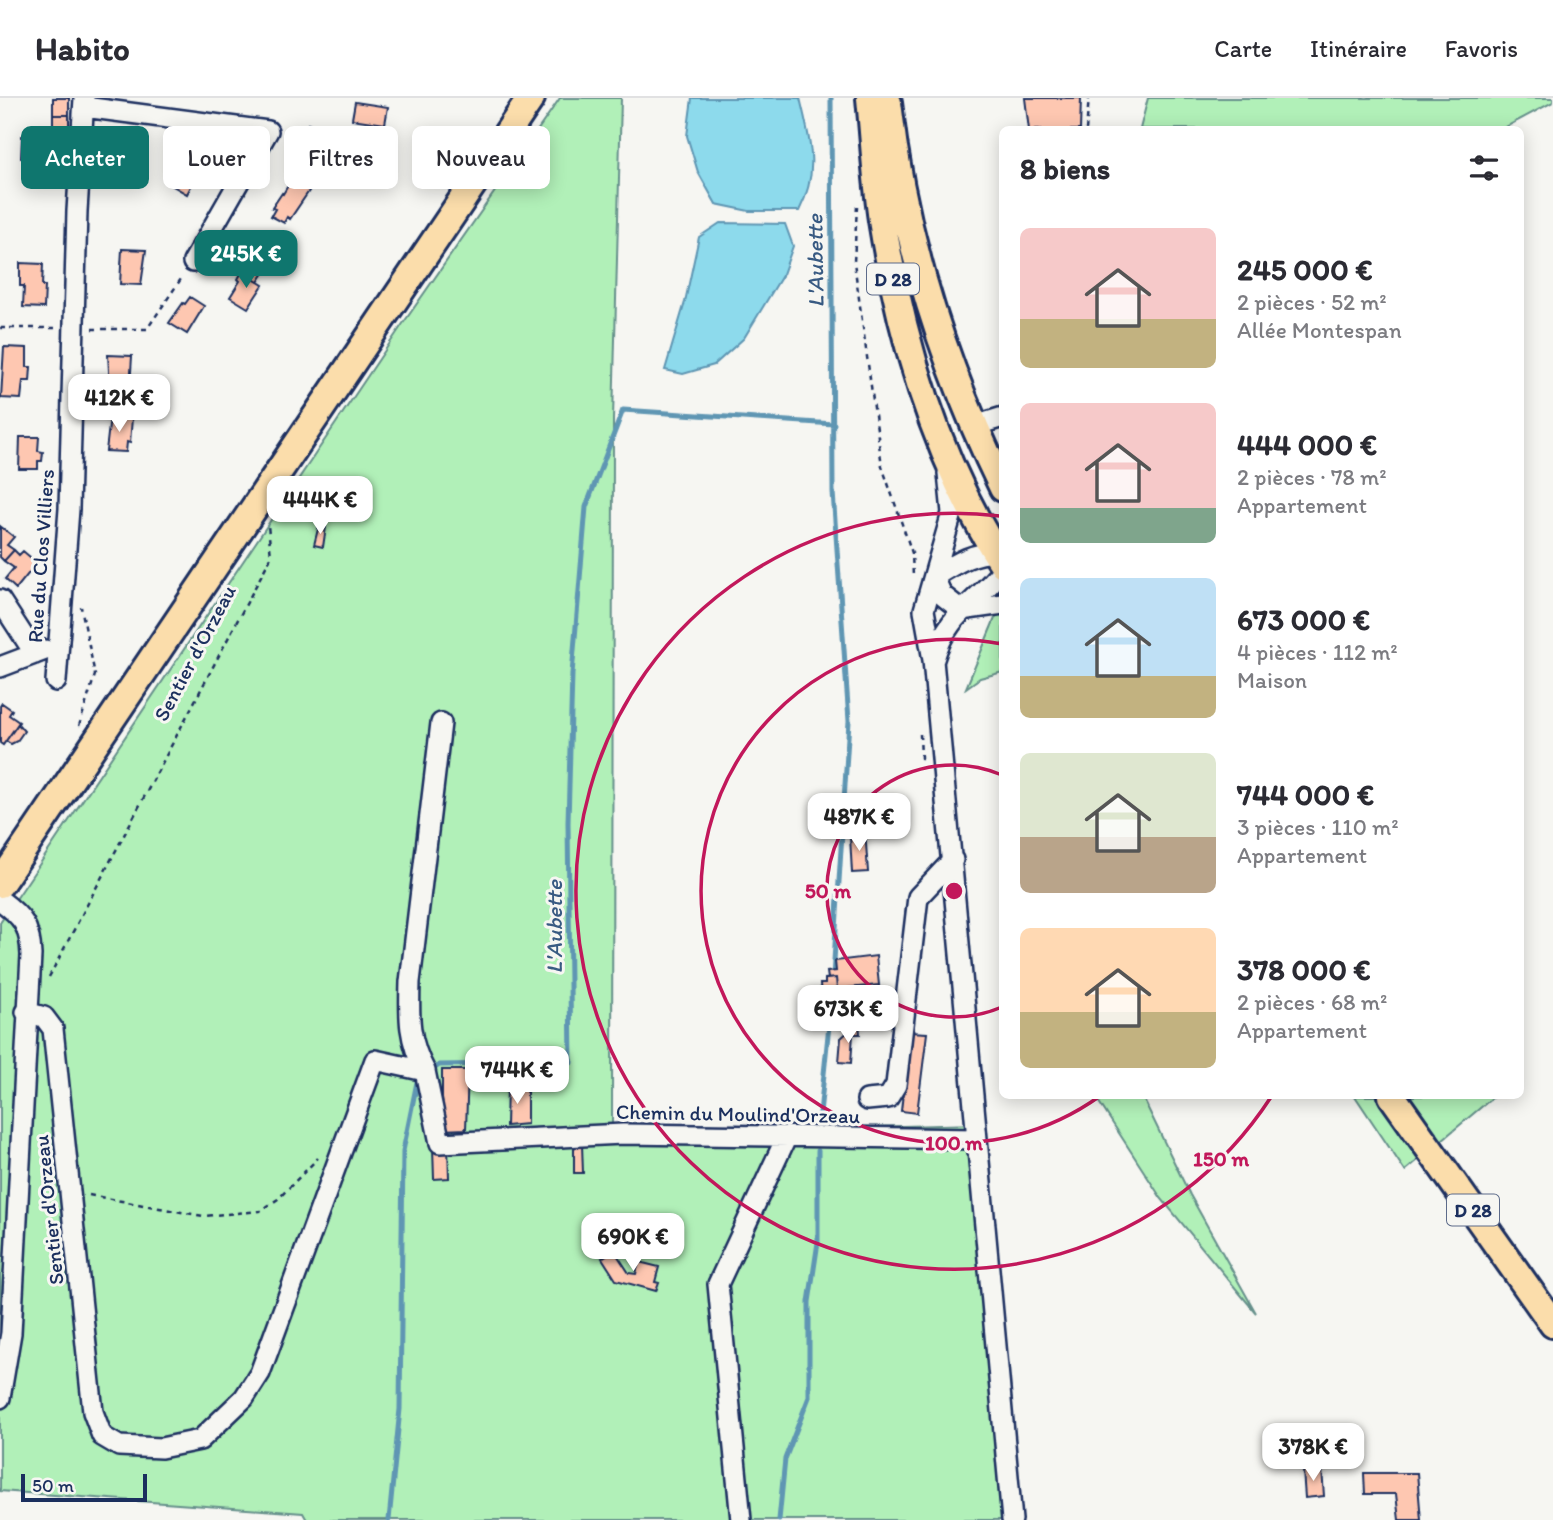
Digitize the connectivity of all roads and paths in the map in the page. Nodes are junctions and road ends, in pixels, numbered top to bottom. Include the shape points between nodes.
1 (531, 98) edge
2 (870, 98) edge
3 (887, 98) edge
4 (1089, 98) edge
5 (84, 102) edge
6 (1087, 126) edge
7 (857, 207) dead end
8 (193, 262) joint
9 (0, 328) edge
10 (73, 328) junction
11 (999, 418) edge
12 (974, 426) junction
13 (946, 454) junction
14 (999, 479) edge
15 (269, 530) dead end
16 (999, 556) edge
17 (999, 559) edge
18 (999, 564) edge
19 (934, 577) junction
20 (913, 579) dead end
21 (0, 600) edge
22 (999, 605) edge
23 (80, 606) dead end
24 (961, 610) junction
25 (59, 645) junction
26 (35, 654) junction
27 (933, 660) junction
28 (0, 667) edge
29 (56, 681) dead end
30 (442, 723) dead end
31 (79, 726) dead end
32 (920, 733) dead end
33 (941, 757) junction
34 (953, 860) junction
35 (0, 884) edge
36 (0, 900) edge
37 (48, 978) dead end
38 (26, 1012) junction
39 (426, 1074) junction
40 (1394, 1099) edge
41 (1412, 1099) edge
42 (867, 1100) dead end
43 (787, 1136) junction
44 (977, 1139) junction
45 (325, 1151) dead end
46 (70, 1191) junction
47 (1553, 1298) edge
48 (1553, 1324) edge
49 (0, 1398) edge
50 (741, 1520) edge
51 (1013, 1520) edge

1 - 35 main road
2 - 13 main road, D 28 via 894,286
3 - 12 main road, D 28 via 916,258
4 - 6 path
5 - 8 street via 268,131
5 - 10 street, Rue du Clos Villiers
7 - 20 path via 854,262 882,466 912,553
8 - 10 path via 147,329
9 - 10 path
10 - 25 street, Rue du Clos Villiers via 69,509
11 - 12 street
12 - 14 main road, D 28
13 - 16 main road, D 28
13 - 19 street via 953,508
15 - 37 path, Sentier d'Orzeau via 271,557
17 - 19 street via 979,554
18 - 24 street via 986,589
19 - 24 street via 942,595
19 - 27 street via 924,610
21 - 26 street
22 - 24 street
23 - 31 path via 95,675
24 - 27 street via 943,633
25 - 26 street
25 - 29 street, Rue du Clos Villiers
26 - 28 street
27 - 33 street
30 - 39 street via 410,982 414,1049
32 - 33 path via 921,758
33 - 34 street
34 - 42 street via 918,897 896,1085 888,1098
34 - 44 street
36 - 38 street via 23,919 30,934
38 - 46 street, Sentier d'Orzeau via 44,1017 53,1029
38 - 49 street via 11,1333
39 - 43 street, Chemin du Moulind'Orzeau via 440,1143 623,1134
39 - 46 street, Sentier d'Orzeau via 375,1060 260,1373 244,1398 200,1440 161,1448 119,1446 102,1436 93,1412
40 - 48 main road, D 28
41 - 47 main road, D 28
43 - 44 street, Chemin du Moulind'Orzeau
43 - 50 street via 718,1284
44 - 51 street
45 - 46 path via 260,1211 203,1216

